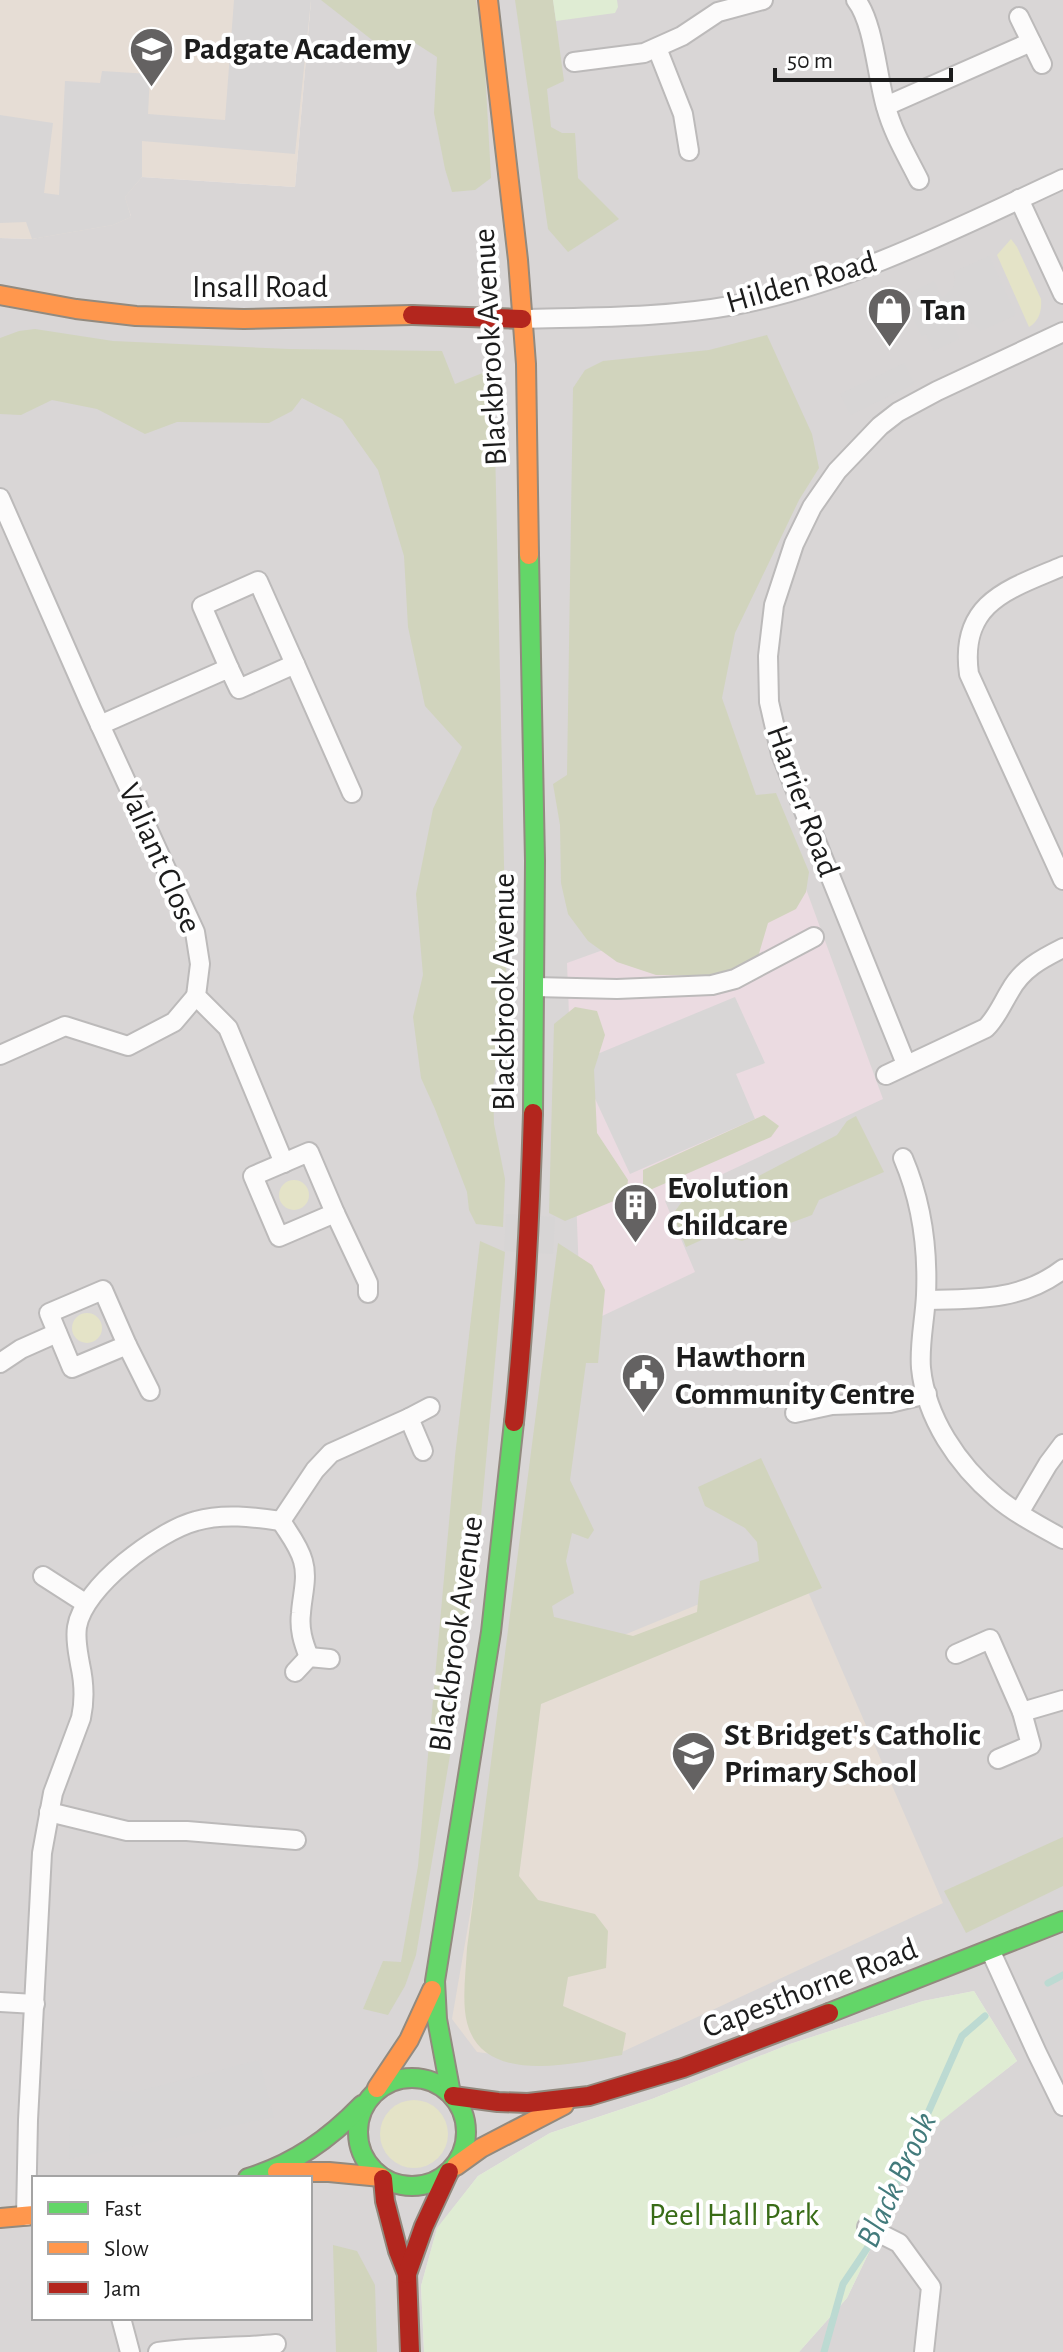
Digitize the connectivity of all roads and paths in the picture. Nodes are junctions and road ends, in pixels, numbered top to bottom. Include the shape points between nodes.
1 (488, 0) edge
2 (763, 0) edge
3 (856, 0) edge
4 (1019, 17) dead end
5 (1031, 42) junction
6 (657, 48) junction
7 (574, 62) dead end
8 (1042, 64) dead end
9 (886, 106) junction
10 (689, 151) dead end
11 (1063, 179) edge
12 (919, 180) dead end
13 (1019, 199) junction
14 (1063, 294) edge
15 (0, 295) edge
16 (522, 319) junction
17 (1063, 332) edge
18 (0, 498) edge
19 (1063, 566) edge
20 (295, 664) junction
21 (229, 668) junction
22 (100, 725) junction
23 (352, 793) dead end
24 (1063, 880) edge
25 (814, 937) dead end
26 (1063, 948) edge
27 (535, 987) junction
28 (196, 996) junction
29 (0, 1055) edge
30 (906, 1064) junction
31 (886, 1075) dead end
32 (903, 1158) dead end
33 (284, 1163) junction
34 (335, 1213) junction
35 (1063, 1269) edge
36 (368, 1293) dead end
37 (926, 1300) junction
38 (57, 1333) junction
39 (127, 1345) junction
40 (0, 1363) edge
41 (150, 1391) dead end
42 (927, 1394) junction
43 (430, 1407) dead end
44 (795, 1413) dead end
45 (409, 1418) junction
46 (1062, 1448) edge
47 (423, 1451) dead end
48 (1019, 1513) junction
49 (281, 1521) junction
50 (1063, 1539) edge
51 (43, 1576) dead end
52 (85, 1603) junction
53 (956, 1654) dead end
54 (309, 1657) junction
55 (330, 1659) dead end
56 (295, 1672) dead end
57 (1063, 1700) edge
58 (1022, 1712) junction
59 (998, 1759) dead end
60 (49, 1812) junction
61 (296, 1840) dead end
62 (1063, 1921) edge
63 (991, 1952) junction
64 (435, 1981) junction
65 (0, 2002) edge
66 (35, 2004) junction
67 (373, 2094) junction
68 (452, 2095) junction
69 (574, 2099) junction
70 (1063, 2106) edge
71 (451, 2170) junction
72 (257, 2176) edge
73 (382, 2178) junction
74 (30, 2215) edge
75 (0, 2218) edge
76 (867, 2227) dead end
77 (407, 2274) junction
78 (122, 2320) edge
79 (285, 2326) dead end
80 (277, 2348) edge
81 (130, 2352) edge
82 (158, 2352) edge
83 (410, 2352) edge
84 (924, 2352) edge

1 - 16 street, Blackbrook Avenue
2 - 6 street via 718,12
3 - 9 street via 867,22
4 - 5 street
5 - 8 street
5 - 9 street
6 - 7 street
6 - 10 street via 683,114
9 - 12 street
11 - 13 street, Hilden Road
13 - 14 street
13 - 16 street, Hilden Road via 899,253 769,297 704,309
15 - 16 street, Insall Road via 136,316
16 - 27 street, Blackbrook Avenue
17 - 30 street, Harrier Road via 937,391 880,426 812,507 774,605 769,702 781,754
18 - 22 street, Valiant Close
19 - 24 street via 991,601 971,634 967,660
20 - 21 street via 239,689
20 - 21 street via 258,581 202,606
20 - 23 street
21 - 22 street
22 - 28 street, Valiant Close via 195,932 200,964
25 - 27 street via 735,979 712,985
26 - 30 street via 1018,978 986,1028
27 - 64 street, Blackbrook Avenue via 530,1216 520,1364 491,1632
28 - 29 street via 174,1022 128,1046 65,1026
28 - 33 street via 228,1028
30 - 31 street
32 - 37 street via 921,1222
33 - 34 street via 309,1152
33 - 34 street via 253,1176 279,1237
34 - 36 street
35 - 37 street via 1008,1295
37 - 42 street via 921,1369
38 - 39 street via 72,1368
38 - 39 street via 49,1313 103,1290
38 - 40 street
39 - 41 street
42 - 44 street
42 - 48 street via 957,1455 997,1498
43 - 45 street
45 - 47 street
45 - 49 street via 331,1453
46 - 48 street
48 - 50 street
49 - 52 street via 217,1517 181,1525 148,1545
49 - 54 street via 304,1562 301,1628
51 - 52 street
52 - 60 street via 76,1630 84,1706
53 - 58 street via 990,1639
54 - 55 street
54 - 56 street
57 - 58 street
58 - 59 street via 1031,1745
60 - 61 street via 127,1831
60 - 66 street via 40,1878
62 - 63 street, Capesthorne Road
63 - 69 street, Capesthorne Road via 673,2072
63 - 70 street
64 - 67 street, Blackbrook Avenue via 409,2040
64 - 68 street, Blackbrook Avenue
65 - 66 street
66 - 74 street via 27,2148
67 - 68 street via 387,2083 414,2077
67 - 72 street via 322,2144
67 - 73 street via 362,2110 358,2140 370,2167
68 - 69 street, Capesthorne Road via 507,2103
68 - 71 street via 466,2124 464,2148
69 - 71 street, Capesthorne Road via 481,2148
71 - 73 street via 413,2187
71 - 77 street
72 - 73 street via 309,2170
73 - 77 street
74 - 75 street
76 - 84 street via 899,2243 931,2287
77 - 83 street
78 - 81 street
79 - 80 street
80 - 82 street via 201,2346

